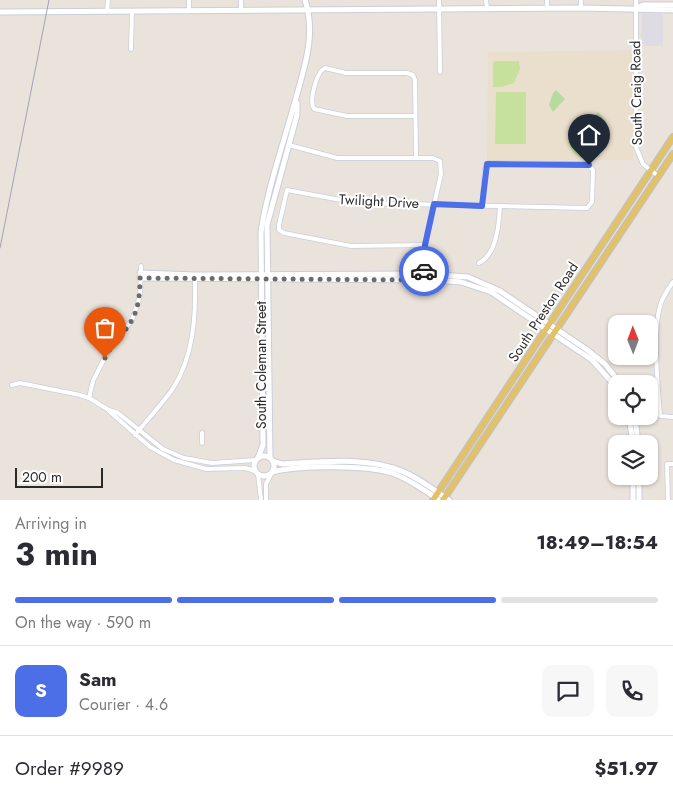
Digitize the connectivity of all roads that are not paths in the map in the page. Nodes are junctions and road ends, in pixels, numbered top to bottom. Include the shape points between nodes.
1 (108, 0) edge
2 (189, 0) edge
3 (240, 0) edge
4 (305, 0) edge
5 (439, 0) edge
6 (486, 0) edge
7 (547, 0) edge
8 (581, 0) edge
9 (636, 0) edge
10 (673, 5) edge
11 (487, 8) junction
12 (547, 8) junction
13 (581, 8) junction
14 (636, 8) junction
15 (439, 9) junction
16 (307, 10) junction
17 (673, 10) edge
18 (106, 11) junction
19 (132, 11) junction
20 (189, 11) junction
21 (241, 11) junction
22 (0, 12) edge
23 (130, 49) dead end
24 (440, 72) dead end
25 (415, 116) junction
26 (673, 137) edge
27 (286, 144) junction
28 (673, 154) edge
29 (416, 158) junction
30 (651, 171) junction
31 (658, 176) junction
32 (434, 204) junction
33 (482, 206) junction
34 (500, 206) junction
35 (425, 245) junction
36 (479, 263) dead end
37 (141, 266) dead end
38 (140, 275) junction
39 (195, 277) junction
40 (264, 277) junction
41 (424, 277) junction
42 (673, 282) edge
43 (548, 327) junction
44 (555, 332) junction
45 (614, 375) edge
46 (608, 377) edge
47 (12, 385) dead end
48 (89, 398) junction
49 (109, 410) junction
50 (673, 417) edge
51 (265, 423) junction
52 (138, 431) junction
53 (202, 433) dead end
54 (135, 435) junction
55 (202, 443) dead end
56 (257, 459) junction
57 (271, 459) junction
58 (673, 464) edge
59 (323, 466) junction
60 (256, 473) junction
61 (272, 473) junction
62 (633, 485) edge
63 (639, 485) edge
64 (440, 498) edge
65 (261, 500) edge
66 (266, 500) edge
67 (633, 500) edge
68 (639, 500) edge
69 (668, 500) edge

1 - 18 street
2 - 20 street
3 - 21 street
4 - 16 street, South Coleman Street
5 - 15 street
6 - 11 street
7 - 12 street
8 - 13 street
9 - 14 street, South Craig Road
10 - 14 street
11 - 12 street
11 - 15 street
12 - 13 street
13 - 14 street
14 - 17 street
14 - 30 street, South Craig Road via 635,144 640,159
15 - 16 street
15 - 24 street
16 - 21 street
16 - 27 street, South Coleman Street via 309,42
18 - 19 street
18 - 22 street
19 - 20 street
19 - 23 street
20 - 21 street
25 - 25 street via 413,75 323,69 320,72 312,107 347,116
25 - 29 street
26 - 30 main road, South Preston Road
27 - 29 street via 337,158
27 - 40 street, South Coleman Street via 267,225
28 - 31 main road, South Preston Road
29 - 32 street via 440,161 441,174
30 - 31 street, South Craig Road
30 - 43 main road, South Preston Road
31 - 44 main road, South Preston Road
32 - 33 street, Twilight Drive
32 - 35 street
32 - 35 street, Twilight Drive via 357,203 287,190 279,225 279,230 305,238 351,246
33 - 34 street, Twilight Drive
33 - 34 street, Twilight Drive via 487,164 587,164 593,170 591,206 587,208
34 - 36 street via 494,241 487,256
35 - 41 street
37 - 38 street
38 - 39 street
38 - 48 street via 140,296 132,320 109,349 93,381
39 - 40 street
39 - 52 street via 193,329 183,368 172,389
40 - 41 street
40 - 51 street, South Coleman Street
41 - 43 street via 468,277 490,285
42 - 50 street via 660,304 658,320 660,416
43 - 44 street
43 - 64 main road, South Preston Road
44 - 45 street via 601,360
44 - 46 street
44 - 64 main road, South Preston Road
47 - 48 street via 20,383
48 - 49 street
49 - 52 street via 118,413
49 - 54 street
51 - 56 street, South Coleman Street
51 - 57 street, South Coleman Street
52 - 54 street
52 - 56 street via 162,449 191,460 216,463
53 - 55 street
54 - 60 street via 181,463 206,468 245,468
56 - 57 street via 264,456
56 - 60 street
57 - 59 street via 282,464
57 - 61 street
58 - 69 street via 667,464
59 - 61 street
59 - 64 street via 364,463 388,466 411,475
60 - 61 street via 264,476
60 - 65 street
61 - 66 street via 266,484
62 - 67 street
63 - 68 street

